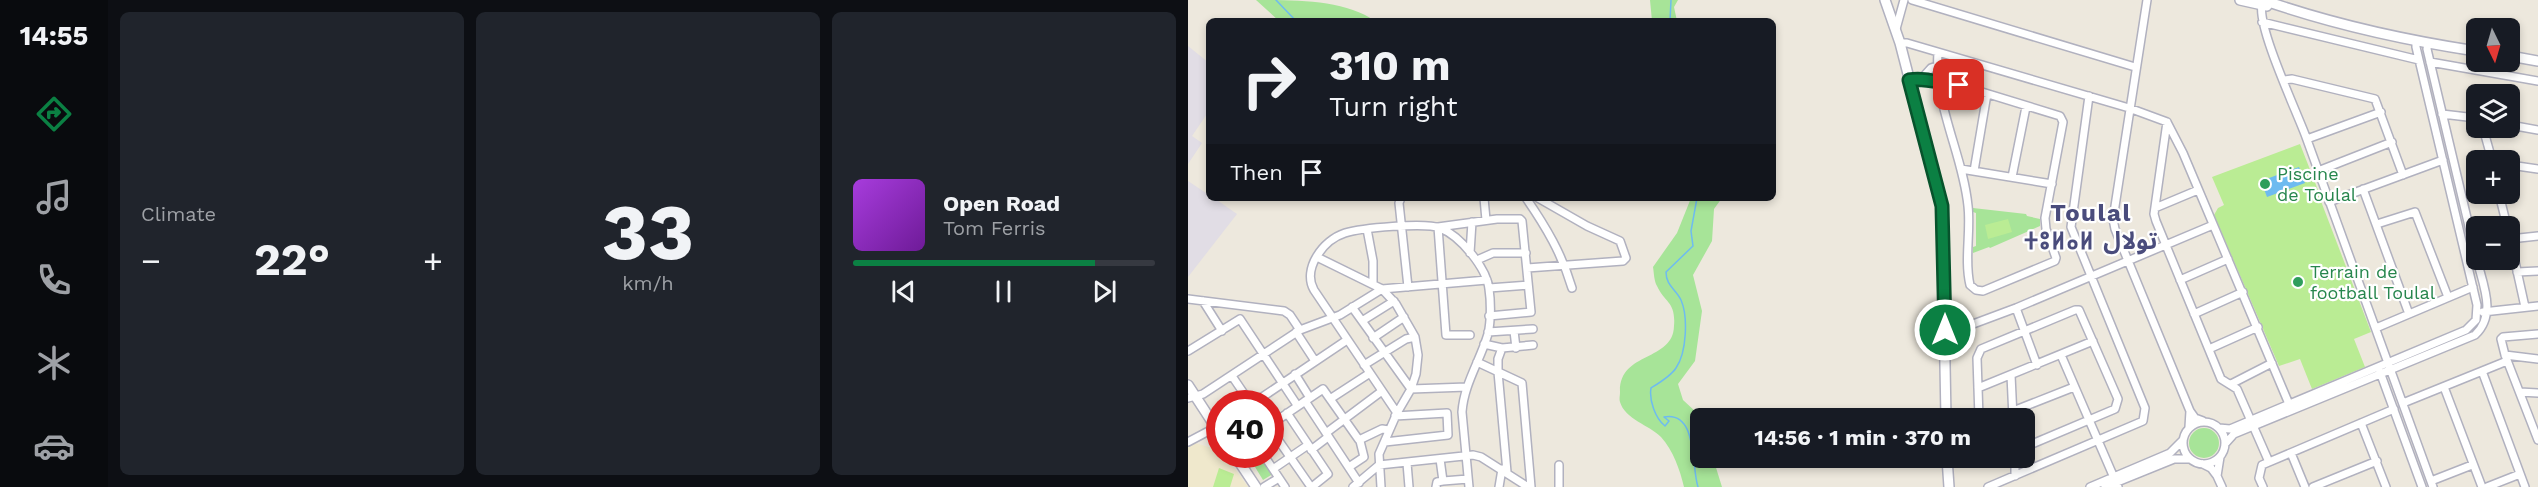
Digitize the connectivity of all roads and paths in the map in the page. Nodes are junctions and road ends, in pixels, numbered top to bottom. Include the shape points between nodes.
1 (1885, 0) edge
2 (1904, 0) edge
3 (1912, 0) edge
4 (2147, 0) edge
5 (2240, 0) edge
6 (2262, 2) edge
7 (2262, 22) junction
8 (1896, 29) junction
9 (2416, 41) junction
10 (1900, 43) junction
11 (2428, 43) junction
12 (2466, 49) edge
13 (1938, 53) junction
14 (2520, 58) edge
15 (2419, 60) junction
16 (2538, 61) edge
17 (2430, 62) junction
18 (1937, 66) junction
19 (2135, 67) junction
20 (1922, 78) junction
21 (1909, 80) junction
22 (2284, 80) junction
23 (2538, 81) edge
24 (1939, 83) junction
25 (1987, 94) junction
26 (2089, 96) junction
27 (2026, 107) junction
28 (2129, 108) junction
29 (2381, 112) junction
30 (2442, 114) junction
31 (2466, 117) edge
32 (2167, 122) junction
33 (2520, 126) edge
34 (2538, 130) edge
35 (2307, 139) junction
36 (2392, 142) junction
37 (2443, 160) junction
38 (2520, 166) edge
39 (1961, 169) junction
40 (2538, 169) edge
41 (1974, 171) junction
42 (2318, 171) junction
43 (2403, 174) junction
44 (2012, 177) junction
45 (2052, 184) junction
46 (2363, 189) junction
47 (2198, 190) junction
48 (1400, 201) edge
49 (1484, 201) edge
50 (1528, 201) edge
51 (1543, 201) edge
52 (2329, 202) junction
53 (2155, 208) junction
54 (2467, 216) edge
55 (1486, 220) junction
56 (1472, 222) junction
57 (2378, 224) junction
58 (2213, 225) junction
59 (1401, 227) junction
60 (1438, 227) junction
61 (1366, 229) junction
62 (2538, 236) edge
63 (2520, 238) edge
64 (2165, 245) junction
65 (1526, 252) junction
66 (1470, 253) junction
67 (1317, 257) junction
68 (2228, 259) junction
69 (1478, 260) junction
70 (2129, 260) junction
71 (1565, 264) junction
72 (1527, 267) junction
73 (2480, 270) edge
74 (2538, 271) edge
75 (2517, 272) joint
76 (2090, 275) junction
77 (2180, 280) junction
78 (1373, 284) junction
79 (1441, 284) junction
80 (1488, 284) junction
81 (1528, 285) junction
82 (1408, 287) junction
83 (1572, 288) dead end
84 (2473, 288) junction
85 (1382, 289) junction
86 (2243, 292) junction
87 (2448, 297) junction
88 (1188, 299) edge
89 (1203, 301) junction
90 (1394, 301) junction
91 (1231, 304) junction
92 (2538, 306) edge
93 (1352, 307) junction
94 (2525, 307) junction
95 (2016, 308) junction
96 (2488, 312) junction
97 (2478, 313) junction
98 (2194, 314) junction
99 (2409, 314) junction
100 (1489, 316) junction
101 (1404, 317) junction
102 (1333, 318) junction
103 (1240, 319) junction
104 (1362, 321) junction
105 (2258, 327) junction
106 (2376, 328) junction
107 (1533, 329) dead end
108 (1945, 330) junction
109 (1222, 331) junction
110 (1298, 331) junction
111 (1514, 331) junction
112 (2025, 331) junction
113 (1488, 332) junction
114 (2538, 334) edge
115 (1470, 335) dead end
116 (1415, 337) junction
117 (1373, 338) junction
118 (1347, 340) junction
119 (2093, 341) junction
120 (1484, 344) junction
121 (1533, 345) dead end
122 (1502, 348) junction
123 (1516, 348) junction
124 (2209, 349) junction
125 (1188, 351) edge
126 (1383, 352) junction
127 (1264, 354) junction
128 (2061, 355) junction
129 (2506, 358) junction
130 (2538, 359) edge
131 (1315, 361) junction
132 (1477, 362) junction
133 (2272, 363) junction
134 (1364, 365) junction
135 (2037, 365) junction
136 (2390, 366) junction
137 (2380, 370) junction
138 (2482, 371) junction
139 (1370, 372) junction
140 (1498, 372) junction
141 (1295, 374) junction
142 (2011, 375) junction
143 (1232, 376) junction
144 (1283, 382) junction
145 (2231, 384) junction
146 (1188, 385) edge
147 (1467, 387) junction
148 (2074, 387) junction
149 (2444, 387) junction
150 (1978, 388) junction
151 (1411, 389) junction
152 (1242, 390) edge
153 (1272, 390) edge
154 (1382, 391) junction
155 (2520, 392) junction
156 (2538, 393) edge
157 (1192, 398) edge
158 (1307, 399) junction
159 (1330, 399) junction
160 (2403, 403) junction
161 (2289, 404) junction
162 (1297, 405) junction
163 (1946, 408) edge
164 (1979, 408) edge
165 (2013, 408) edge
166 (2028, 408) edge
167 (2394, 409) junction
168 (2190, 411) junction
169 (1287, 413) junction
170 (1396, 414) junction
171 (1206, 415) edge
172 (1284, 415) edge
173 (1344, 419) junction
174 (2088, 421) junction
175 (2206, 422) junction
176 (2252, 423) junction
177 (2361, 423) junction
178 (2219, 428) junction
179 (1389, 430) junction
180 (2187, 430) junction
181 (1206, 434) edge
182 (1327, 435) junction
183 (2183, 440) junction
184 (2538, 440) edge
185 (1360, 441) junction
186 (1188, 442) edge
187 (1385, 442) junction
188 (2097, 442) junction
189 (2035, 443) edge
190 (2225, 444) junction
191 (1309, 447) junction
192 (1284, 448) edge
193 (2291, 453) junction
194 (1290, 457) junction
195 (1466, 457) junction
196 (2220, 457) junction
197 (1440, 459) junction
198 (2190, 459) junction
199 (2376, 461) junction
200 (2268, 462) junction
201 (1407, 463) junction
202 (2203, 464) junction
203 (1379, 465) junction
204 (1559, 465) dead end
205 (2472, 465) junction
206 (1348, 467) junction
207 (1243, 468) edge
208 (1947, 468) edge
209 (2015, 468) edge
210 (1273, 469) joint
211 (1504, 471) junction
212 (2520, 474) junction
213 (2015, 476) junction
214 (2217, 476) junction
215 (1279, 478) junction
216 (1443, 481) junction
217 (2116, 482) edge
218 (1468, 483) edge
219 (2432, 484) edge
220 (1356, 485) edge
221 (1257, 487) edge
222 (1264, 487) edge
223 (1285, 487) edge
224 (1312, 487) edge
225 (1381, 487) edge
226 (1409, 487) edge
227 (1436, 487) edge
228 (1499, 487) edge
229 (1529, 487) edge
230 (1559, 487) edge
231 (1948, 487) edge
232 (1988, 487) edge
233 (2090, 487) edge
234 (2105, 487) edge
235 (2222, 487) edge
236 (2263, 487) edge
237 (2305, 487) edge
238 (2313, 487) edge
239 (2386, 487) edge
240 (2422, 487) edge
241 (2482, 487) edge
242 (2487, 487) edge
243 (2525, 487) edge

1 - 8 street
2 - 8 street
3 - 19 street
4 - 19 street
5 - 6 street
6 - 7 street
6 - 9 street
7 - 15 street
7 - 22 street
8 - 10 street
9 - 11 street
9 - 15 street
10 - 13 street
10 - 21 street
11 - 12 street
11 - 17 street
13 - 18 street
13 - 26 street
14 - 16 street
15 - 37 street
17 - 23 street
17 - 30 street
18 - 20 street
18 - 24 street
19 - 28 street
20 - 21 street
20 - 24 street
21 - 108 street via 1942,206
22 - 29 street via 2373,98
22 - 35 street
24 - 25 street
24 - 39 street
25 - 27 street
25 - 41 street
26 - 28 street
26 - 76 street via 2071,226
27 - 44 street
27 - 45 street via 2062,118
28 - 32 street
28 - 70 street via 2114,219
29 - 35 street
29 - 36 street
30 - 31 street
30 - 54 street
32 - 47 street
32 - 53 street
33 - 34 street
35 - 42 street
36 - 42 street
36 - 43 street
37 - 43 street
37 - 84 street
38 - 40 street
39 - 41 street
39 - 45 street via 1968,206 1969,281 1978,291 2056,260 2045,224
41 - 44 street
42 - 52 street
43 - 46 street
44 - 45 street
46 - 52 street
46 - 57 street
47 - 53 street
47 - 58 street
48 - 59 street
49 - 55 street
50 - 71 street
51 - 71 street via 1620,241 1626,255 1623,261
52 - 106 street
53 - 64 street
55 - 56 street
55 - 65 street via 1520,219
56 - 60 street
56 - 66 street
57 - 87 street via 2415,212
57 - 99 street
58 - 64 street
58 - 68 street
59 - 60 street
59 - 61 street
59 - 82 street
60 - 66 street via 1452,234
60 - 79 street
61 - 67 street via 1337,237
61 - 78 street
62 - 63 street
64 - 70 street
64 - 77 street
65 - 69 street via 1493,254
65 - 72 street
66 - 69 street
67 - 78 street
67 - 102 street via 1310,269 1310,280
68 - 77 street
68 - 86 street
69 - 80 street
70 - 76 street
70 - 168 street
71 - 72 street
71 - 83 street
72 - 81 street
73 - 96 street
74 - 75 street
75 - 94 street
76 - 95 street
76 - 188 street via 2146,413 2143,421
77 - 98 street
78 - 85 street
79 - 80 street
79 - 82 street
79 - 115 street via 1446,336
80 - 81 street
80 - 100 street
81 - 100 street via 1531,312
82 - 85 street
84 - 87 street
84 - 97 street
85 - 90 street
85 - 93 street
86 - 98 street
86 - 105 street
87 - 99 street
88 - 89 street
89 - 91 street
89 - 109 street
90 - 101 street
90 - 104 street
91 - 103 street
91 - 110 street via 1284,311
92 - 94 street
93 - 102 street
93 - 104 street
94 - 96 street
95 - 108 street via 1958,330
95 - 112 street
96 - 97 street
96 - 136 street via 2475,335
97 - 136 street via 2474,324 2466,330
98 - 124 street
99 - 106 street
100 - 113 street
101 - 116 street
101 - 117 street
102 - 110 street
102 - 118 street
103 - 109 street
103 - 127 street
104 - 117 street
105 - 124 street
105 - 133 street
106 - 136 street
107 - 111 street
108 - 163 street
109 - 125 street
110 - 127 street
110 - 131 street
111 - 113 street
111 - 123 street
112 - 119 street via 2075,310 2081,312
112 - 135 street
112 - 150 street via 1981,350 1977,358
113 - 120 street
114 - 129 street via 2503,337
116 - 126 street
116 - 151 street via 1418,355
117 - 126 street
118 - 131 street
118 - 134 street
119 - 128 street
119 - 174 street via 2118,402 2115,409
120 - 122 street
120 - 132 street
121 - 123 street
122 - 123 street
122 - 140 street
124 - 145 street via 2221,379
126 - 134 street
126 - 151 street
127 - 143 street
127 - 144 street
128 - 135 street
128 - 148 street
129 - 130 street
129 - 138 street
129 - 155 street
131 - 141 street
132 - 140 street
132 - 147 street
133 - 145 street
133 - 161 street
134 - 139 street
135 - 142 street
136 - 137 street
136 - 160 street
137 - 161 street
137 - 167 street
137 - 176 street
138 - 149 street
138 - 212 street
139 - 154 street
139 - 159 street
140 - 211 street
140 - 229 street via 1522,383
141 - 144 street
141 - 158 street
142 - 150 street
142 - 165 street
143 - 152 street
143 - 157 street
144 - 153 street
144 - 162 street
145 - 176 street
146 - 157 street
147 - 151 street
147 - 195 street via 1462,412
148 - 166 street
148 - 174 street
149 - 160 street
149 - 205 street
150 - 164 street
151 - 170 street
154 - 170 street
154 - 173 street
155 - 156 street
155 - 184 street
157 - 171 street
158 - 159 street via 1323,389
158 - 162 street
158 - 182 street
159 - 173 street
160 - 219 street
161 - 176 street
162 - 169 street
167 - 177 street
167 - 240 street
168 - 175 street
168 - 180 street
169 - 172 street
169 - 191 street
170 - 179 street
170 - 187 street via 1447,413 1448,435
173 - 182 street
173 - 185 street
174 - 188 street
174 - 189 street
175 - 178 street
175 - 180 street
176 - 178 street
176 - 190 street
176 - 200 street
177 - 193 street
177 - 199 street
178 - 190 street
179 - 185 street via 1382,429
179 - 187 street
180 - 183 street
181 - 186 street
182 - 191 street
182 - 206 street
183 - 198 street
183 - 217 street via 2170,453
185 - 206 street via 1364,457
187 - 203 street
188 - 213 street
188 - 217 street
190 - 196 street
191 - 194 street
191 - 224 street via 1328,474
192 - 194 street
193 - 200 street
193 - 237 street
194 - 210 street
194 - 224 street
195 - 197 street
195 - 211 street via 1481,457
195 - 218 street
196 - 202 street
196 - 214 street
197 - 201 street
197 - 216 street
198 - 202 street
198 - 217 street via 2174,459
199 - 238 street
199 - 239 street
200 - 236 street via 2260,469
201 - 203 street
201 - 226 street
202 - 214 street
203 - 220 street
203 - 225 street
204 - 230 street
205 - 219 street
205 - 241 street
206 - 220 street
207 - 221 street
208 - 231 street
209 - 213 street
210 - 215 street
211 - 228 street
211 - 229 street
212 - 242 street
212 - 243 street
213 - 232 street
214 - 235 street
215 - 222 street
215 - 223 street
216 - 218 street
216 - 227 street via 1437,482
217 - 233 street
217 - 234 street

